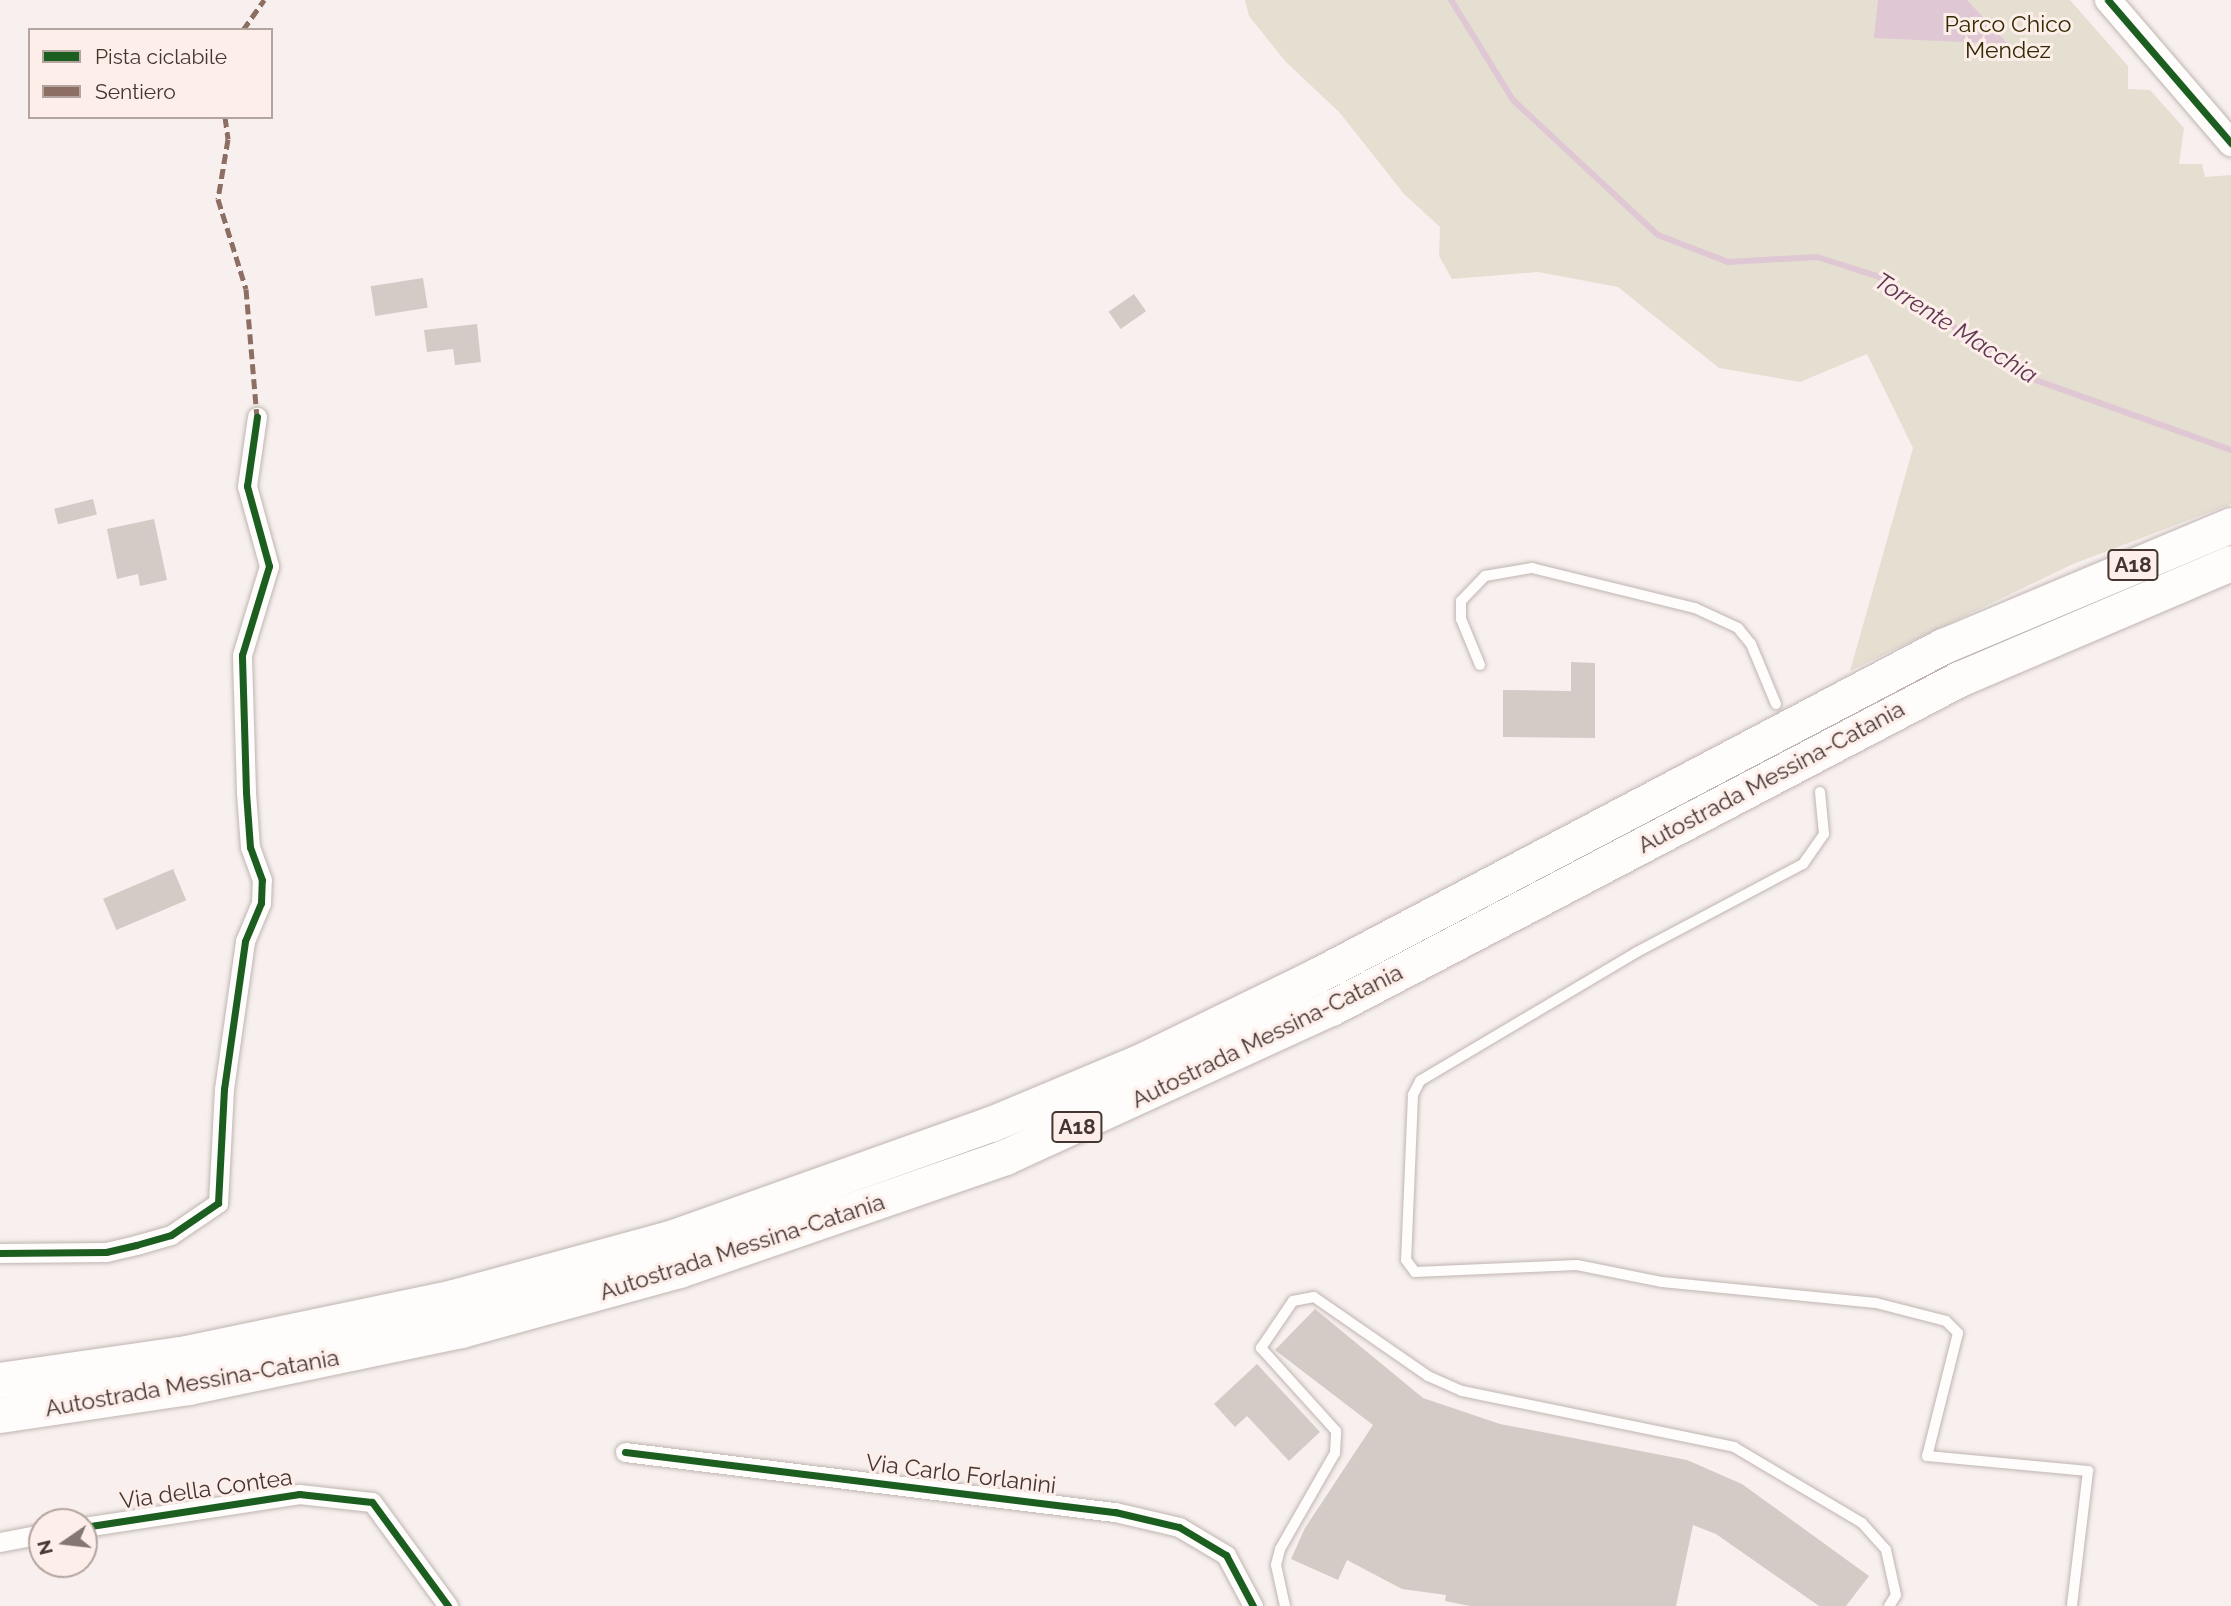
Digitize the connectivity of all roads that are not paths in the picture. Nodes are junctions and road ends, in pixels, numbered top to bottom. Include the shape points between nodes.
1 (2108, 0) edge
2 (2231, 143) edge
3 (257, 416) dead end
4 (2231, 525) edge
5 (2231, 564) edge
6 (1480, 665) dead end
7 (1785, 714) junction
8 (1811, 757) junction
9 (1686, 781) junction
10 (1820, 792) dead end
11 (1703, 813) junction
12 (0, 1252) edge
13 (0, 1380) edge
14 (0, 1415) edge
15 (625, 1451) dead end
16 (98, 1525) edge
17 (28, 1537) edge
18 (0, 1542) edge
19 (448, 1606) edge
20 (1253, 1606) edge
21 (1285, 1606) edge
22 (1889, 1606) edge
23 (2072, 1606) edge

1 - 2 street
3 - 12 street via 247,486 269,566 242,655 246,792 261,902 245,941 223,1089 218,1203 171,1235 106,1252
4 - 7 highway, Autostrada Messina-Catania / A18
5 - 8 highway, Autostrada Messina-Catania / A18 via 1959,679
6 - 7 lane via 1461,619 1461,601 1485,576 1532,568 1695,608 1738,628 1751,644
7 - 8 lane via 1759,763
7 - 9 highway, Autostrada Messina-Catania / A18
8 - 11 highway, Autostrada Messina-Catania / A18
9 - 11 lane via 1737,775
9 - 13 highway, Autostrada Messina-Catania / A18 via 1219,1025 1016,1114 837,1182 670,1237 453,1297 181,1354
10 - 23 lane via 1824,834 1803,864 1637,952 1420,1081 1413,1095 1406,1260 1415,1272 1577,1265 1662,1282 1876,1303 1946,1321 1958,1333 1927,1456 2088,1471
11 - 14 highway, Autostrada Messina-Catania / A18 via 1233,1057 1055,1136 836,1219 679,1270 461,1330 188,1387
15 - 20 street, Via Carlo Forlanini via 1115,1512 1179,1527 1226,1555
16 - 19 street, Via della Contea via 299,1494 372,1502
17 - 18 street
21 - 22 lane via 1276,1566 1280,1549 1335,1453 1336,1431 1261,1348 1293,1301 1314,1297 1416,1369 1462,1391 1734,1447 1863,1523 1886,1550 1896,1595

